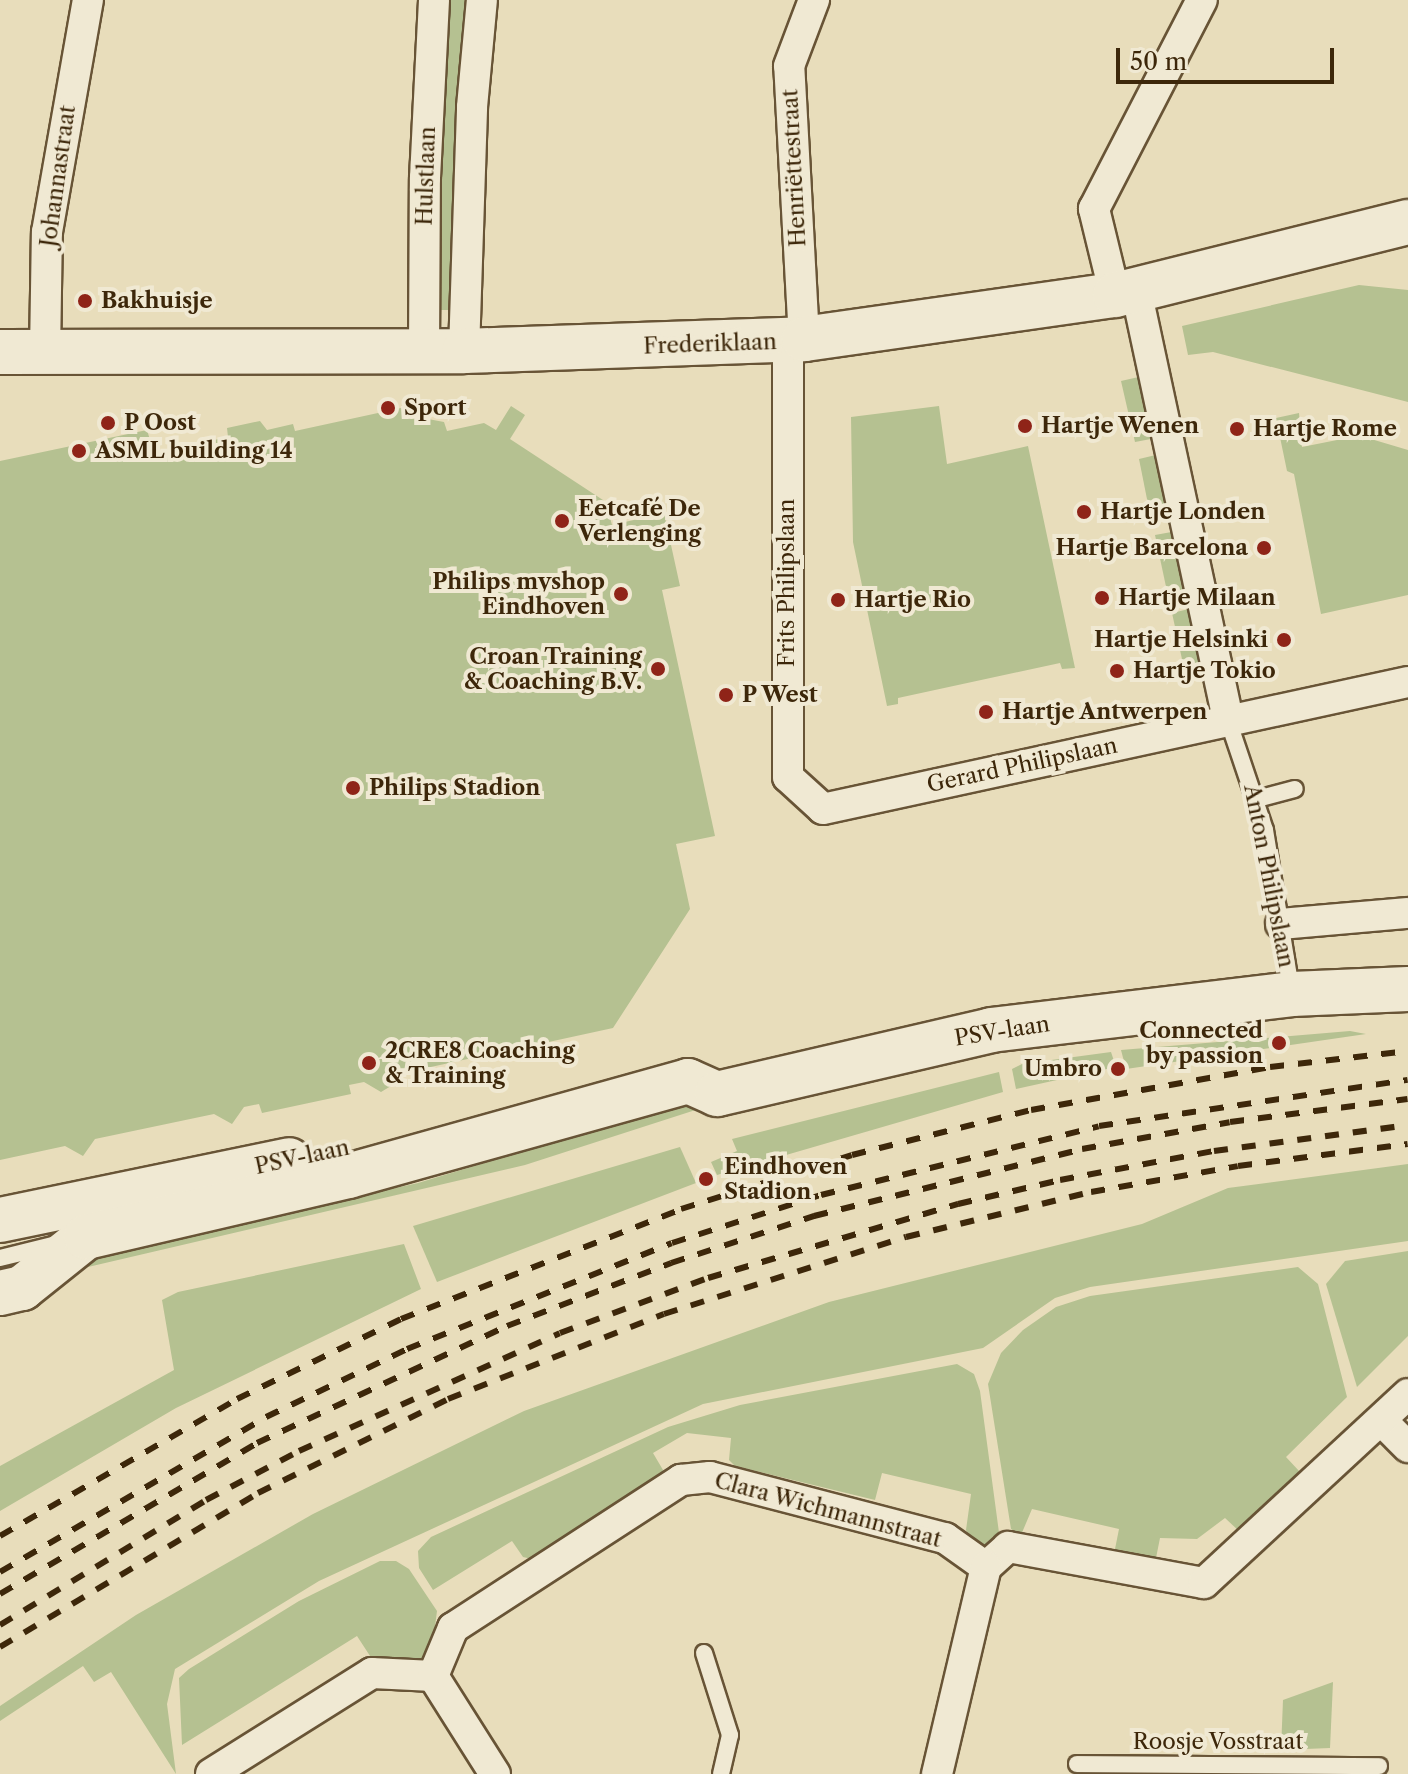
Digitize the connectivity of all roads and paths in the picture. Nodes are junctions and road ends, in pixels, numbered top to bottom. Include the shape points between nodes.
1 (88, 0) edge
2 (434, 0) edge
3 (482, 0) edge
4 (814, 0) edge
5 (1202, 0) edge
6 (1407, 225) edge
7 (1125, 293) junction
8 (796, 340) junction
9 (444, 351) junction
10 (0, 352) edge
11 (45, 354) junction
12 (1408, 682) edge
13 (1228, 720) junction
14 (1295, 789) dead end
15 (1257, 799) junction
16 (823, 809) joint
17 (1408, 913) edge
18 (1281, 924) junction
19 (1408, 989) edge
20 (1292, 994) junction
21 (606, 1104) junction
22 (0, 1220) edge
23 (86, 1237) junction
24 (0, 1258) edge
25 (0, 1293) edge
26 (1408, 1394) edge
27 (1382, 1421) junction
28 (1408, 1447) edge
29 (986, 1567) junction
30 (704, 1653) dead end
31 (433, 1676) junction
32 (1077, 1764) dead end
33 (1379, 1766) dead end
34 (1359, 1770) edge
35 (211, 1774) edge
36 (495, 1774) edge
37 (721, 1774) edge
38 (937, 1774) edge

1 - 11 street, Johannastraat via 47,232
2 - 9 street, Hulstlaan via 425,178
3 - 9 street, Hulstlaan
4 - 8 street, Henriëttestraat via 789,66
5 - 7 street, Anton Philipslaan via 1094,209
6 - 7 main road, Frederiklaan
7 - 8 main road, Frederiklaan
7 - 13 street, Anton Philipslaan
8 - 9 main road, Frederiklaan
8 - 16 street, Frits Philipslaan via 788,777
9 - 11 main road, Frederiklaan
10 - 11 main road, Frederiklaan
12 - 13 street, Gerard Philipslaan
13 - 15 lane, Anton Philipslaan
13 - 16 street, Gerard Philipslaan
14 - 15 lane
15 - 18 lane, Anton Philipslaan
17 - 18 street
18 - 20 lane, Anton Philipslaan
19 - 20 main road, PSV-laan
20 - 21 main road, PSV-laan via 991,1030 717,1094 688,1081
21 - 22 main road, PSV-laan via 520,1111
21 - 23 main road, PSV-laan via 348,1176
23 - 24 lane, PSV-laan
23 - 25 main road, PSV-laan via 22,1288
26 - 27 street
27 - 28 street
27 - 29 street via 1204,1583 1008,1547
29 - 31 street, Clara Wichmannstraat via 945,1538 710,1477 681,1480 453,1628
29 - 38 street
30 - 37 lane via 730,1735
31 - 35 street via 372,1673
31 - 36 street
32 - 34 lane, Roosje Vosstraat
33 - 34 lane, Roosje Vosstraat

